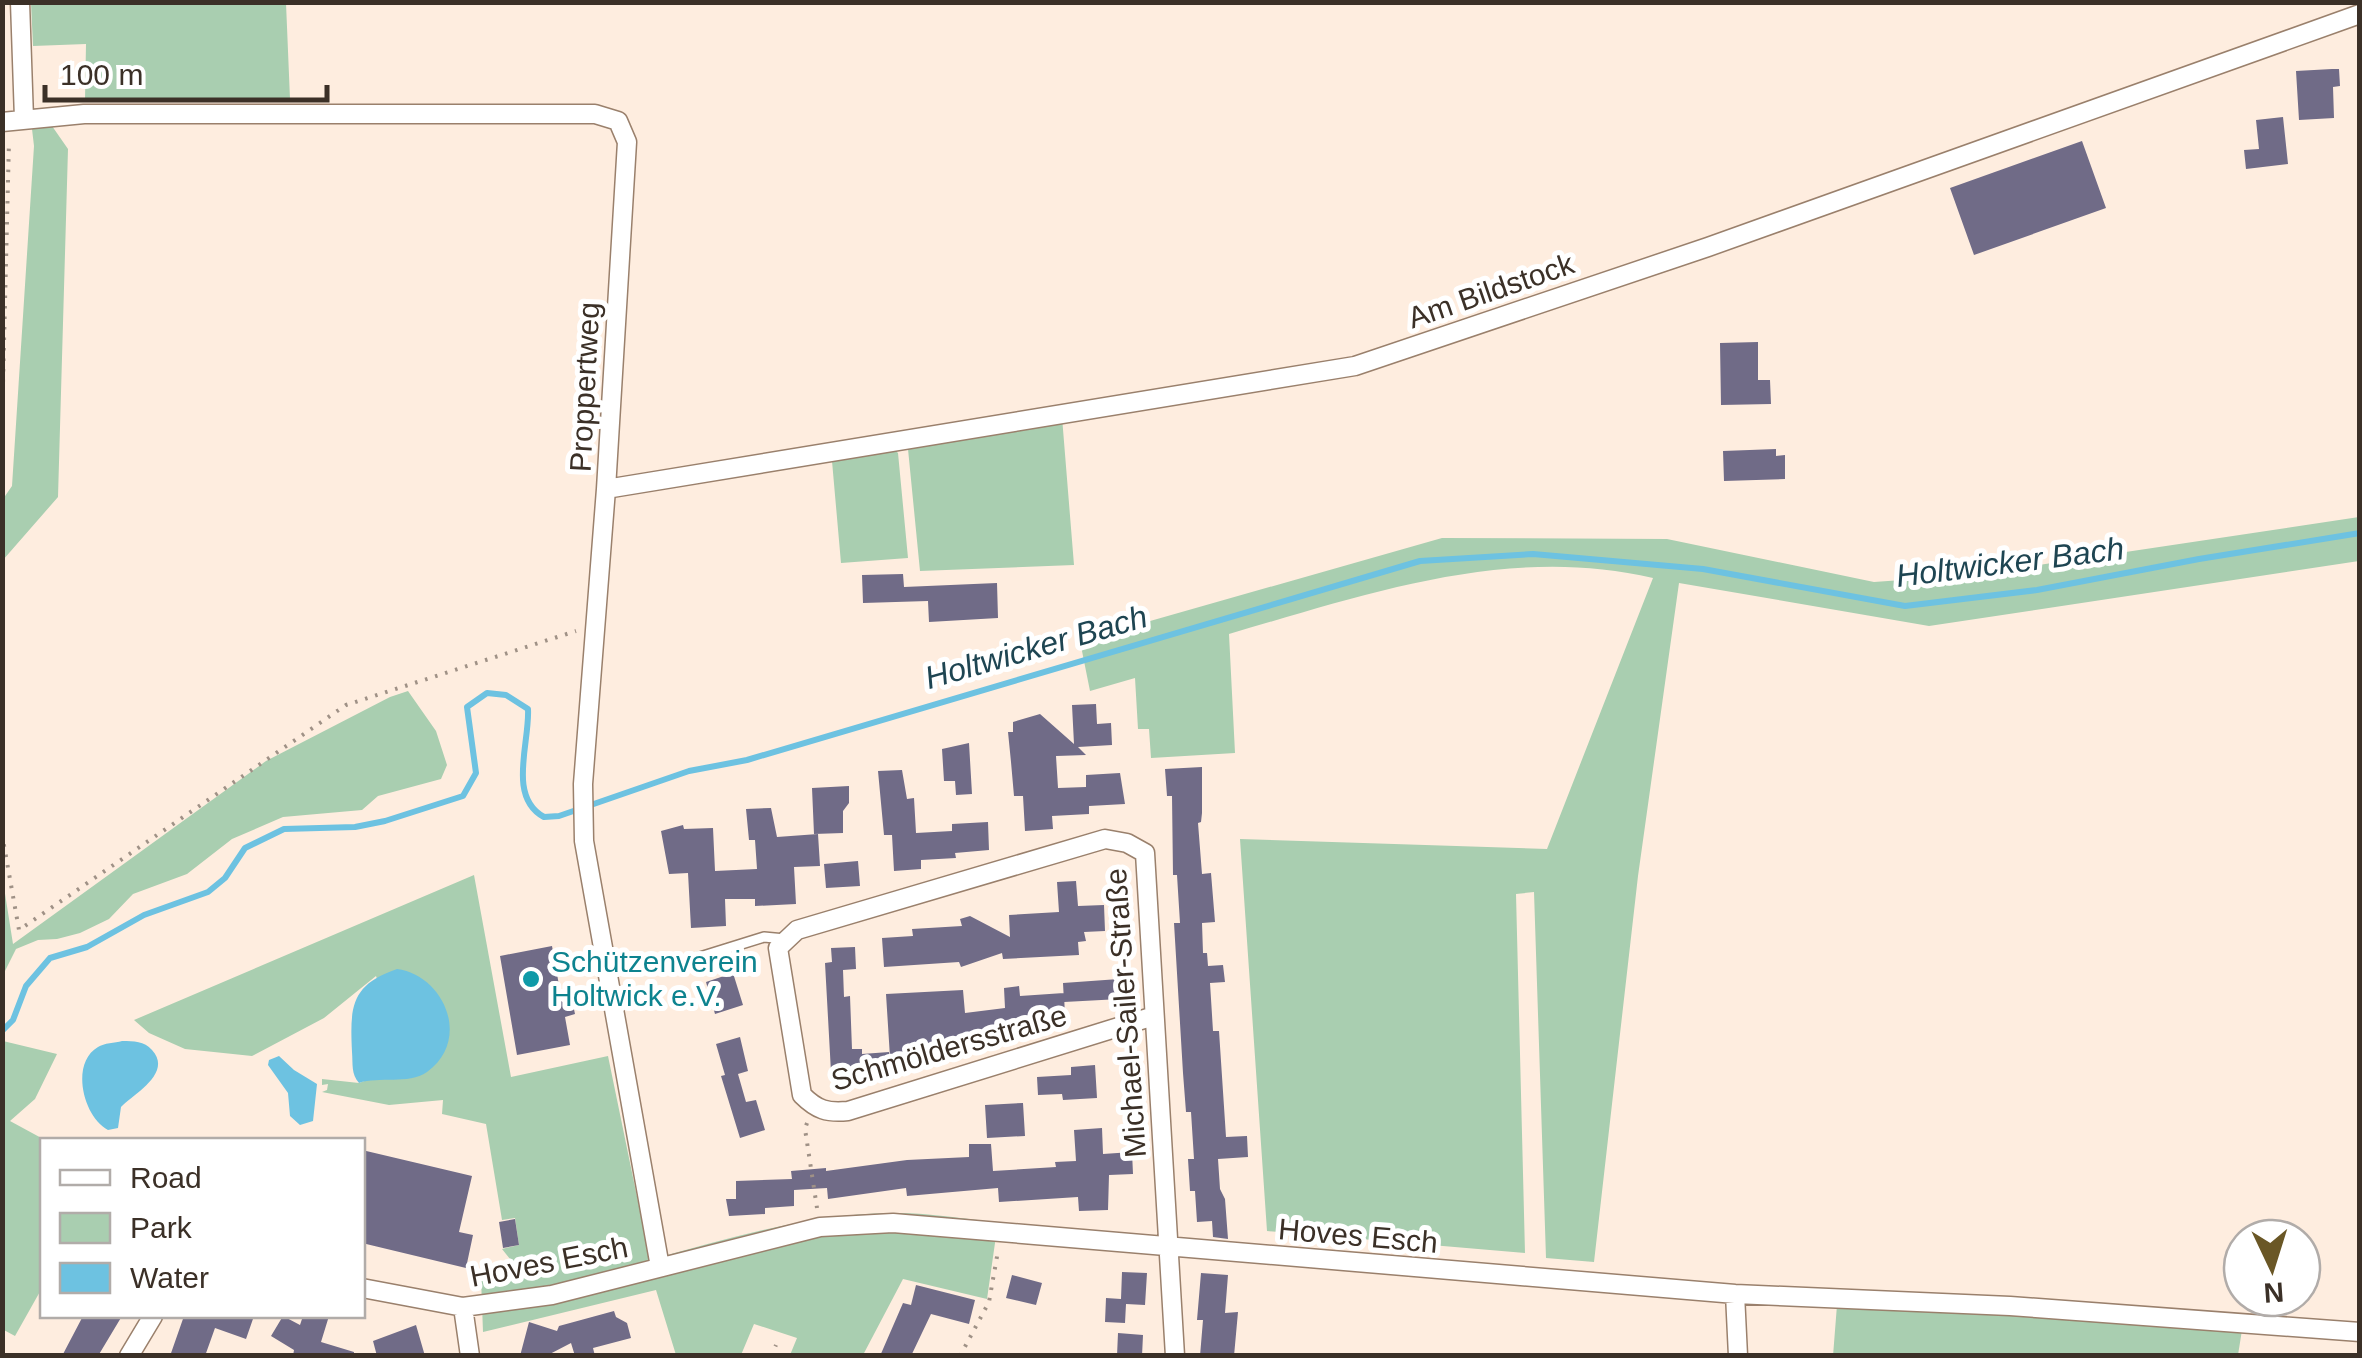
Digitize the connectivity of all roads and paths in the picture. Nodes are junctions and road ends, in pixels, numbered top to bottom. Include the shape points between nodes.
1 (20, 2) edge
2 (2360, 14) edge
3 (12, 121) edge
4 (2, 424) edge
5 (606, 489) junction
6 (595, 626) junction
7 (2, 834) edge
8 (785, 939) junction
9 (687, 961) dead end
10 (1154, 1016) junction
11 (813, 1106) junction
12 (820, 1227) junction
13 (1002, 1231) junction
14 (1169, 1248) junction
15 (660, 1267) junction
16 (365, 1289) edge
17 (1735, 1294) junction
18 (463, 1308) junction
19 (151, 1318) edge
20 (2360, 1332) edge
21 (776, 1345) dead end
22 (129, 1356) edge
23 (470, 1356) edge
24 (771, 1356) edge
25 (960, 1356) edge
26 (1175, 1356) edge
27 (1738, 1356) edge

1 - 3 street
2 - 5 street, Am Bildstock via 1355,366
3 - 4 path
3 - 5 street, Proppertweg via 83,114 595,114 618,121 627,142
5 - 6 street, Proppertweg
6 - 7 path via 346,705 19,930
6 - 15 street, Proppertweg via 584,841
8 - 9 lane via 764,937
8 - 10 street, Michael-Sailer-Straße via 797,930 1105,840 1127,843 1145,853
8 - 11 street, Schmöldersstraße via 778,962 802,1096
10 - 11 street, Schmöldersstraße via 848,1111
10 - 14 street, Michael-Sailer-Straße
11 - 12 path via 805,1128
12 - 13 street, Hoves Esch via 894,1223
12 - 15 street, Hoves Esch
13 - 14 street, Hoves Esch
13 - 25 path via 989,1302
14 - 17 street, Hoves Esch
14 - 26 street, Michael-Sailer-Straße
15 - 18 street, Hoves Esch via 552,1295
16 - 18 street, Hoves Esch
17 - 20 street, Hoves Esch
17 - 27 street
18 - 23 street
19 - 22 street
21 - 24 path

